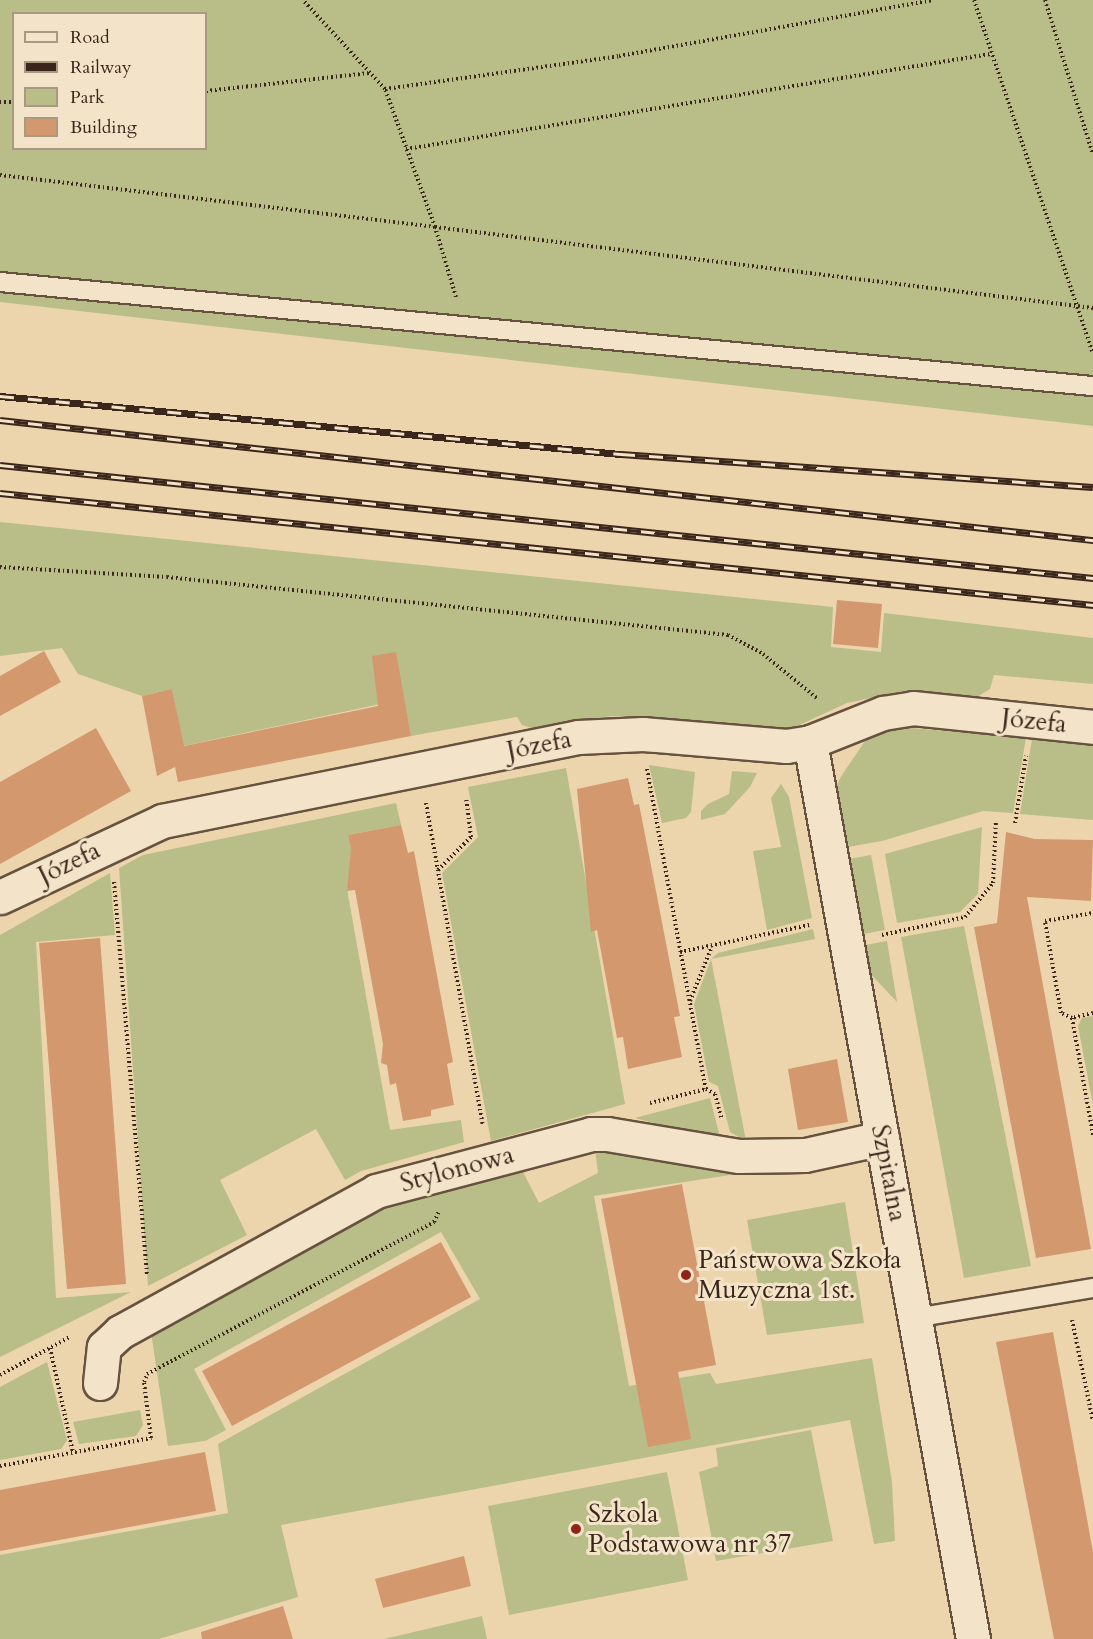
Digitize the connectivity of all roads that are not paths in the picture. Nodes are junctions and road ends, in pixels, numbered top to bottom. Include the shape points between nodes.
1 (0, 282) edge
2 (1093, 386) edge
3 (1093, 727) edge
4 (810, 742) junction
5 (0, 897) edge
6 (882, 1138) junction
7 (1093, 1288) edge
8 (915, 1318) junction
9 (100, 1383) dead end
10 (973, 1639) edge

1 - 2 lane via 464,323
3 - 4 street, Józefa via 913,708 883,713
4 - 5 street, Józefa via 776,746 643,734 566,740 162,821
4 - 6 street, Szpitalna
6 - 8 street, Szpitalna
6 - 9 street, Stylonowa via 805,1155 739,1156 591,1134 362,1197 120,1332 104,1347
7 - 8 lane
8 - 10 street, Szpitalna

